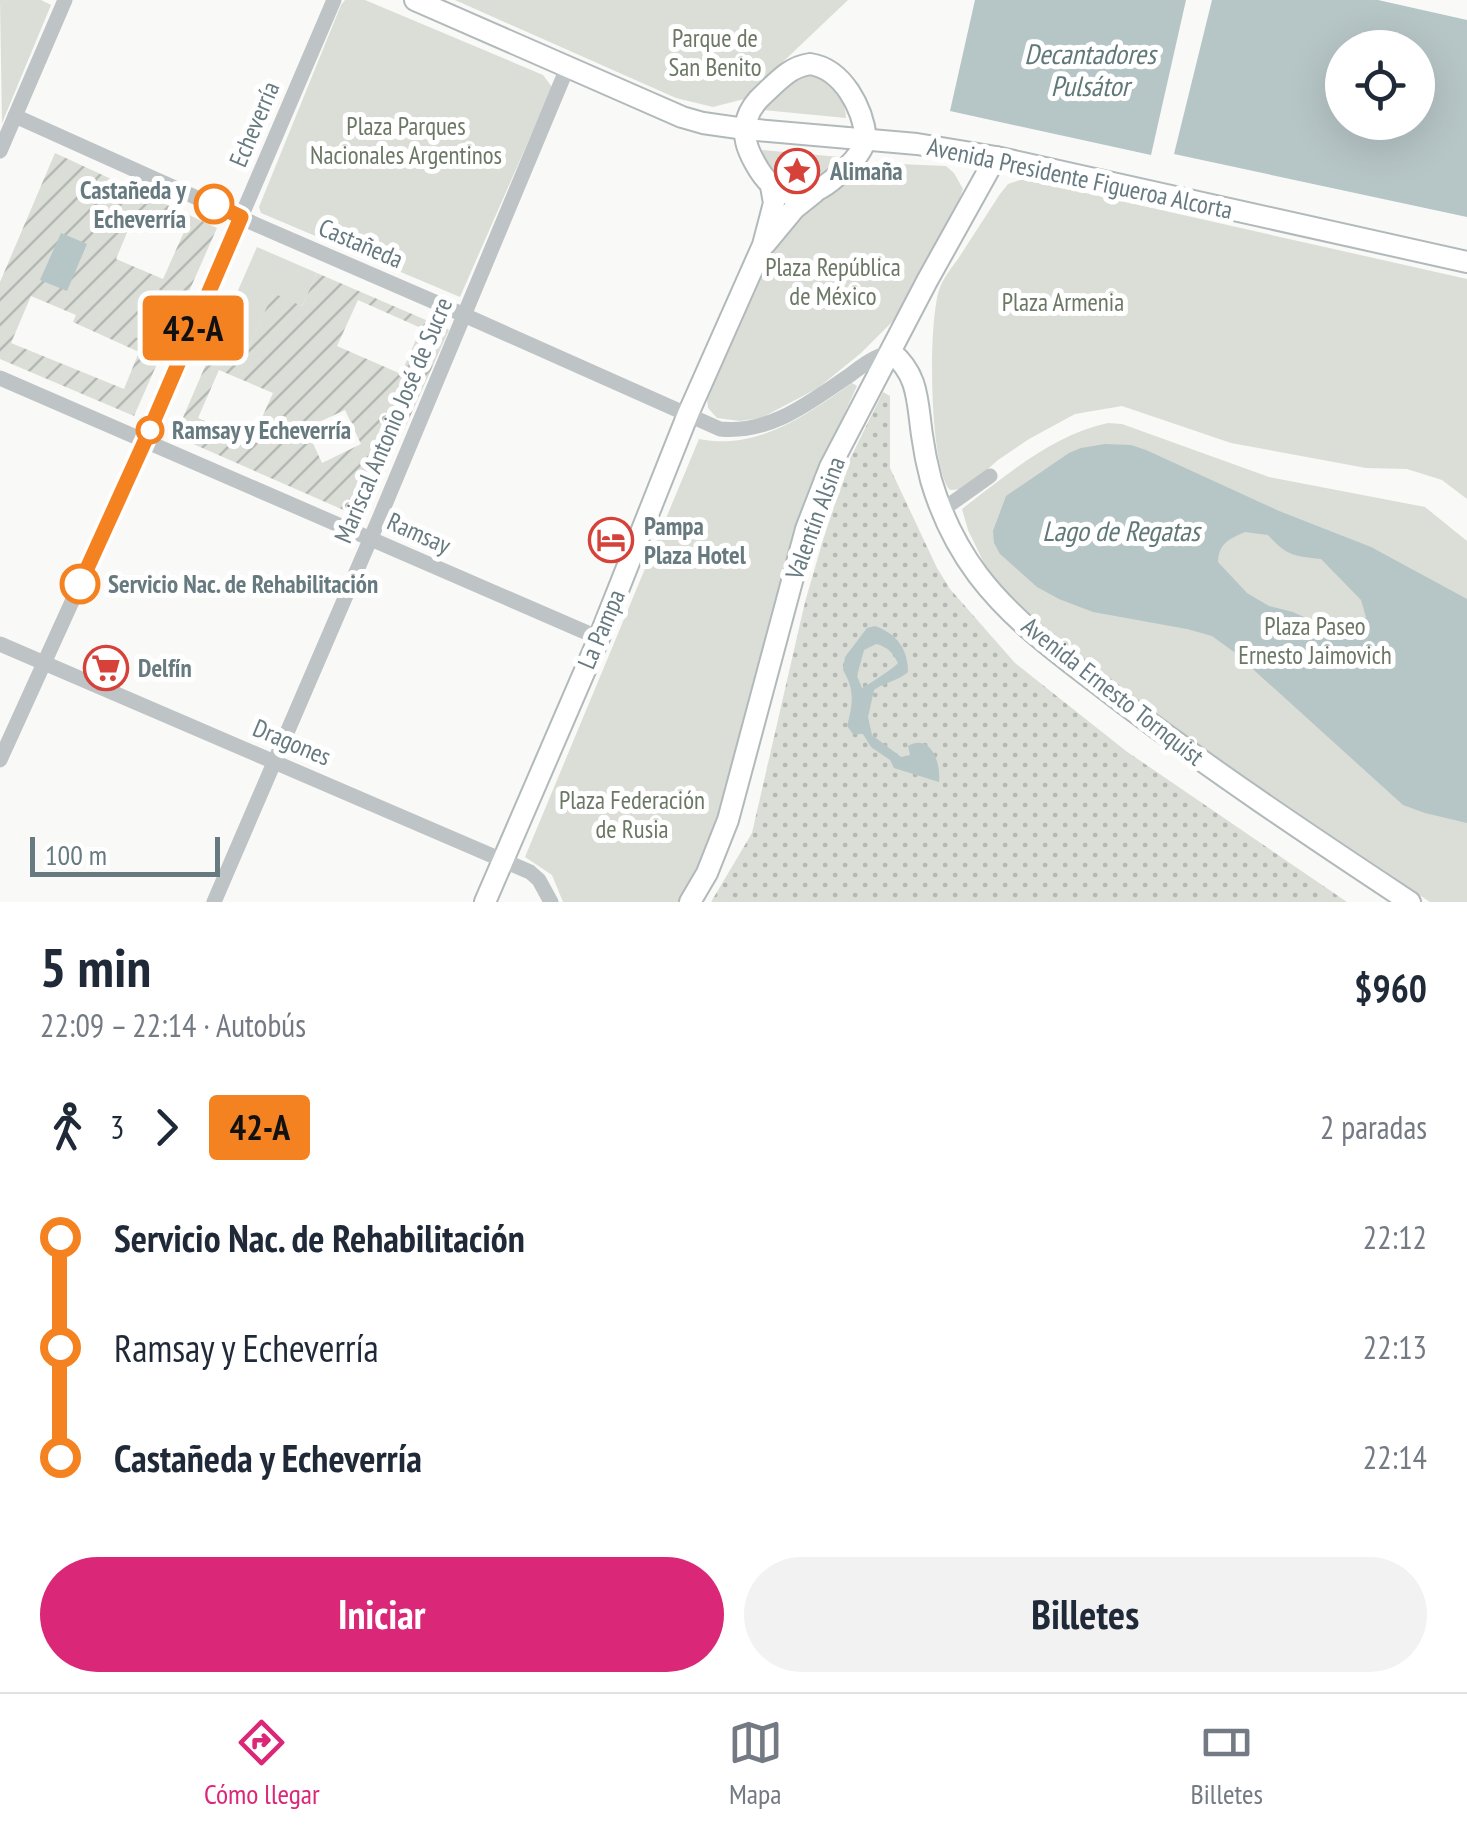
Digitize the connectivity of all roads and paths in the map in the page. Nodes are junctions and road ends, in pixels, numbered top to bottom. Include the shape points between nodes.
1 (66, 0) edge
2 (334, 0) edge
3 (415, 0) edge
4 (568, 66) junction
5 (15, 116) junction
6 (745, 130) junction
7 (866, 140) junction
8 (0, 151) edge
9 (996, 157) junction
10 (771, 186) junction
11 (815, 192) junction
12 (241, 217) junction
13 (763, 245) junction
14 (1467, 262) edge
15 (465, 315) junction
16 (892, 352) junction
17 (0, 378) edge
18 (688, 414) junction
19 (145, 441) junction
20 (990, 476) dead end
21 (942, 510) junction
22 (370, 538) junction
23 (598, 638) junction
24 (0, 644) edge
25 (44, 663) junction
26 (0, 760) edge
27 (274, 761) junction
28 (503, 860) junction
29 (214, 902) edge
30 (485, 902) edge
31 (551, 902) edge
32 (690, 902) edge
33 (1410, 902) edge

1 - 5 street
2 - 12 street, Echeverría
3 - 4 street, Avenida Presidente Figueroa Alcorta
4 - 6 street, Avenida Presidente Figueroa Alcorta via 682,117
4 - 15 street, Mariscal Antonio José de Sucre
5 - 8 street
5 - 12 street, Castañeda
6 - 7 street, Avenida Presidente Figueroa Alcorta
6 - 7 street via 761,97 790,70 810,64 838,76
6 - 10 street via 752,158
7 - 9 street, Avenida Presidente Figueroa Alcorta
7 - 11 street, La Pampa via 857,158
9 - 14 street, Avenida Presidente Figueroa Alcorta
9 - 16 street, Valentín Alsina
10 - 11 street via 790,194
10 - 13 street, La Pampa via 774,203
11 - 13 street, La Pampa
12 - 15 street, Castañeda
12 - 19 street, Echeverría
13 - 18 street, La Pampa
15 - 18 street, Castañeda
15 - 22 street, Mariscal Antonio José de Sucre
16 - 18 street, Castañeda via 775,421 720,429
16 - 21 street, Avenida Ernesto Tornquist via 912,378
16 - 32 street, Valentín Alsina via 830,467 806,529 728,820
17 - 19 street, Ramsay
18 - 23 street, La Pampa
19 - 22 street, Ramsay
19 - 25 street, Echeverría
20 - 21 street
21 - 33 street, Avenida Ernesto Tornquist via 980,578 1058,654
22 - 23 street, Ramsay
22 - 27 street, Mariscal Antonio José de Sucre
23 - 28 street, La Pampa
24 - 25 street, Dragones
25 - 26 street, Echeverría
25 - 27 street, Dragones
27 - 28 street, Dragones
27 - 29 street, Mariscal Antonio José de Sucre
28 - 30 street, La Pampa
28 - 31 street, Dragones via 530,872

